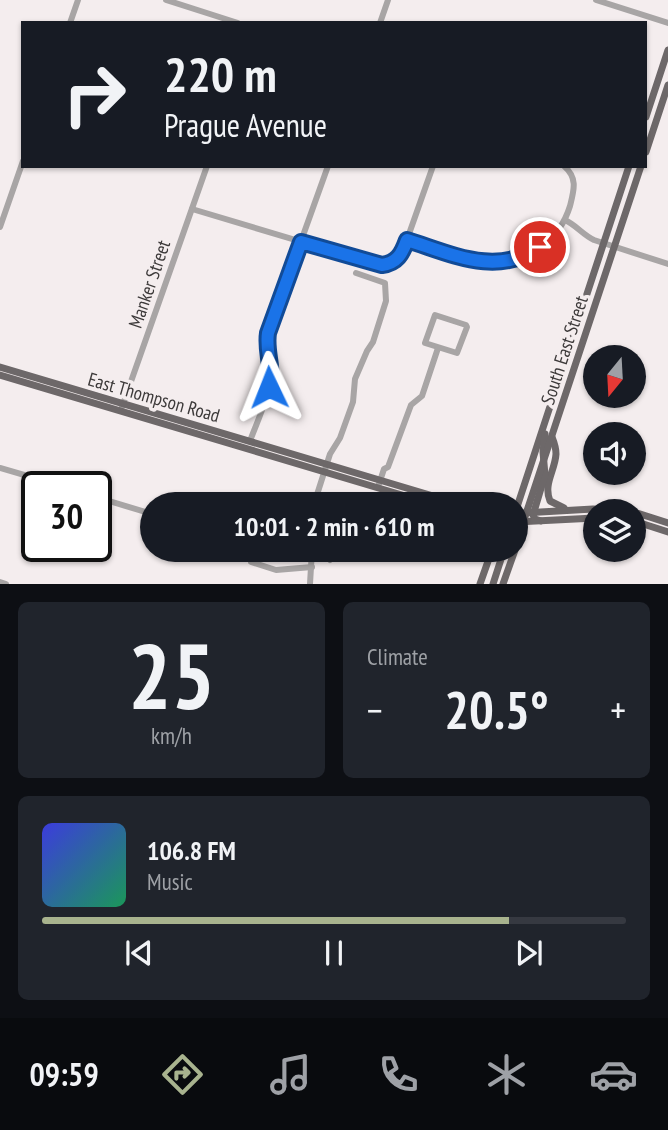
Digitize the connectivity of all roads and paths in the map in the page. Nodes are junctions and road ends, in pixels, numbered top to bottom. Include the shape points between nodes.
1 (78, 0) edge
2 (166, 0) edge
3 (388, 0) edge
4 (596, 0) edge
5 (608, 2) edge
6 (71, 21) edge
7 (232, 21) edge
8 (381, 21) edge
9 (668, 23) edge
10 (668, 50) edge
11 (668, 85) edge
12 (647, 114) edge
13 (647, 149) edge
14 (21, 167) edge
15 (206, 168) edge
16 (327, 168) edge
17 (432, 168) edge
18 (566, 168) edge
19 (628, 168) edge
20 (640, 168) edge
21 (192, 209) junction
22 (565, 220) junction
23 (0, 227) edge
24 (407, 240) junction
25 (301, 242) junction
26 (609, 246) junction
27 (668, 264) edge
28 (356, 273) dead end
29 (438, 348) junction
30 (0, 367) edge
31 (0, 375) edge
32 (121, 408) junction
33 (546, 418) junction
34 (552, 436) junction
35 (248, 445) junction
36 (544, 461) junction
37 (0, 468) edge
38 (325, 468) junction
39 (21, 474) edge
40 (382, 485) junction
41 (318, 492) edge
42 (400, 492) edge
43 (411, 492) edge
44 (522, 492) edge
45 (112, 502) edge
46 (140, 510) edge
47 (568, 510) junction
48 (583, 510) edge
49 (530, 513) junction
50 (646, 516) edge
51 (583, 519) edge
52 (541, 521) junction
53 (528, 522) edge
54 (668, 523) edge
55 (646, 525) edge
56 (668, 532) edge
57 (251, 562) dead end
58 (312, 562) edge
59 (491, 562) edge
60 (500, 562) edge
61 (510, 562) edge
62 (312, 567) junction
63 (0, 582) edge
64 (6, 584) edge
65 (310, 584) edge
66 (483, 584) edge
67 (493, 584) edge
68 (503, 584) edge

1 - 6 street
2 - 7 street
3 - 8 street
4 - 5 street
5 - 9 street
10 - 12 main road
11 - 13 main road
14 - 23 street
15 - 21 street, Manker Street
16 - 25 street
17 - 24 street
18 - 22 street via 575,184
19 - 26 main road, South East Street
20 - 26 main road, South East Street
21 - 25 street
21 - 32 street, Manker Street
22 - 24 street via 537,250 503,262 472,261
22 - 26 street
24 - 25 street via 400,256 386,264
25 - 35 street via 269,331 271,382
26 - 27 street
26 - 33 main road, South East Street
26 - 34 main road, South East Street
28 - 38 street via 385,283 386,301 355,379 353,402 340,438
29 - 29 street via 457,354 466,325 434,316 425,343
29 - 40 street
30 - 32 main road, East Thompson Road
31 - 32 main road, East Thompson Road
32 - 35 main road, East Thompson Road
33 - 36 main road
33 - 44 main road, South East Street
34 - 36 main road, South East Street
34 - 47 main road via 556,456 548,497
35 - 38 main road, East Thompson Road
36 - 49 main road, South East Street
37 - 39 street
38 - 40 main road, East Thompson Road
38 - 41 street
40 - 42 main road, East Thompson Road
40 - 43 main road, East Thompson Road
45 - 46 street
47 - 48 main road
47 - 49 main road
49 - 52 main road
50 - 54 main road
51 - 52 main road
52 - 53 main road
55 - 56 main road
57 - 62 street via 276,570
58 - 62 street
59 - 66 main road
60 - 67 main road
61 - 68 main road
62 - 65 street
63 - 64 street

